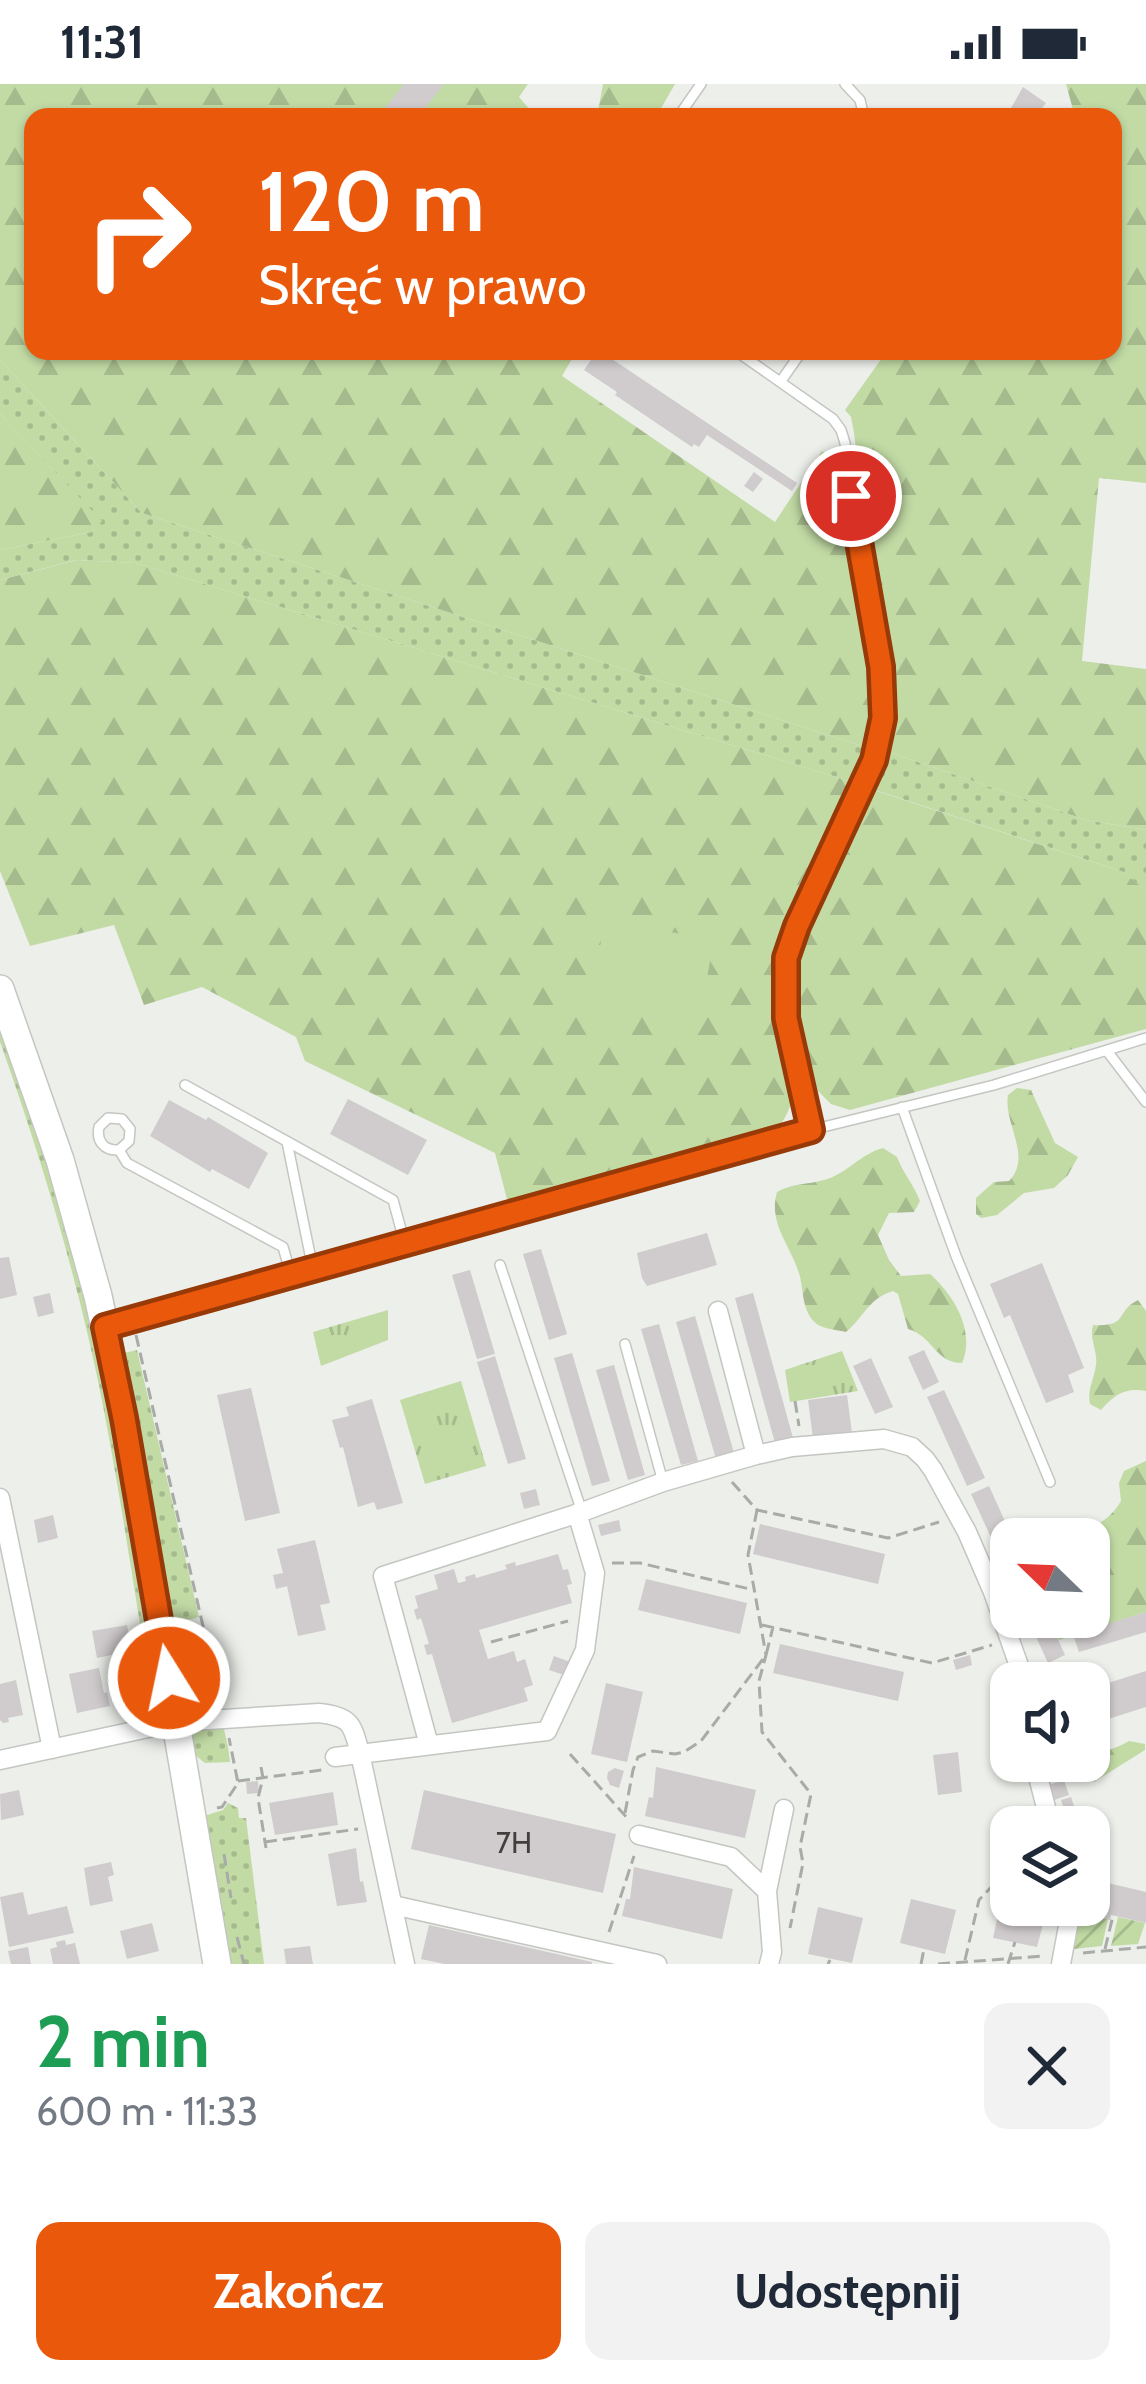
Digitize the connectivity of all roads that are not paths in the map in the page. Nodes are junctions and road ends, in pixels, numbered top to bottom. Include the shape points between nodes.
1 (845, 84) edge
2 (862, 108) edge
3 (750, 360) edge
4 (796, 360) edge
5 (781, 381) junction
6 (0, 989) edge
7 (1146, 1038) edge
8 (1107, 1051) junction
9 (185, 1084) dead end
10 (1146, 1102) edge
11 (902, 1107) junction
12 (811, 1130) junction
13 (287, 1142) junction
14 (119, 1150) dead end
15 (405, 1244) junction
16 (500, 1265) dead end
17 (313, 1269) junction
18 (291, 1275) junction
19 (718, 1311) dead end
20 (119, 1323) junction
21 (625, 1344) dead end
22 (756, 1454) junction
23 (662, 1482) junction
24 (1050, 1482) dead end
25 (0, 1498) edge
26 (580, 1512) junction
27 (1018, 1662) edge
28 (176, 1722) junction
29 (429, 1745) junction
30 (52, 1749) junction
31 (360, 1754) junction
32 (0, 1760) edge
33 (329, 1763) road end
34 (784, 1809) dead end
35 (639, 1835) road end
36 (767, 1891) junction
37 (394, 1905) junction
38 (1068, 1926) edge
39 (1062, 1959) edge
40 (218, 1964) edge
41 (405, 1964) edge
42 (657, 1964) edge
43 (769, 1964) edge

1 - 2 lane
3 - 5 lane
4 - 5 lane
5 - 12 lane via 833,419 845,443 884,693 874,760 786,958 786,1018
6 - 20 main road
7 - 8 lane
8 - 10 lane
8 - 11 lane
9 - 13 lane
11 - 12 lane
11 - 24 lane
12 - 15 lane
13 - 15 lane via 393,1200
13 - 17 lane
14 - 18 lane via 127,1162 283,1247
15 - 17 lane
16 - 26 lane
17 - 18 lane
18 - 20 lane
19 - 22 street
20 - 28 main road via 128,1440
21 - 23 lane
22 - 23 street
22 - 27 street via 884,1438 926,1459 997,1601
23 - 26 street
25 - 30 street
26 - 29 street via 593,1569 585,1650 547,1731
26 - 29 street via 383,1576
28 - 30 street
28 - 31 street via 342,1716
28 - 40 main road
29 - 31 street
30 - 32 street
31 - 33 street
31 - 37 street
34 - 36 street
35 - 36 street via 731,1857
36 - 43 street
37 - 41 street
37 - 42 street
38 - 39 street

